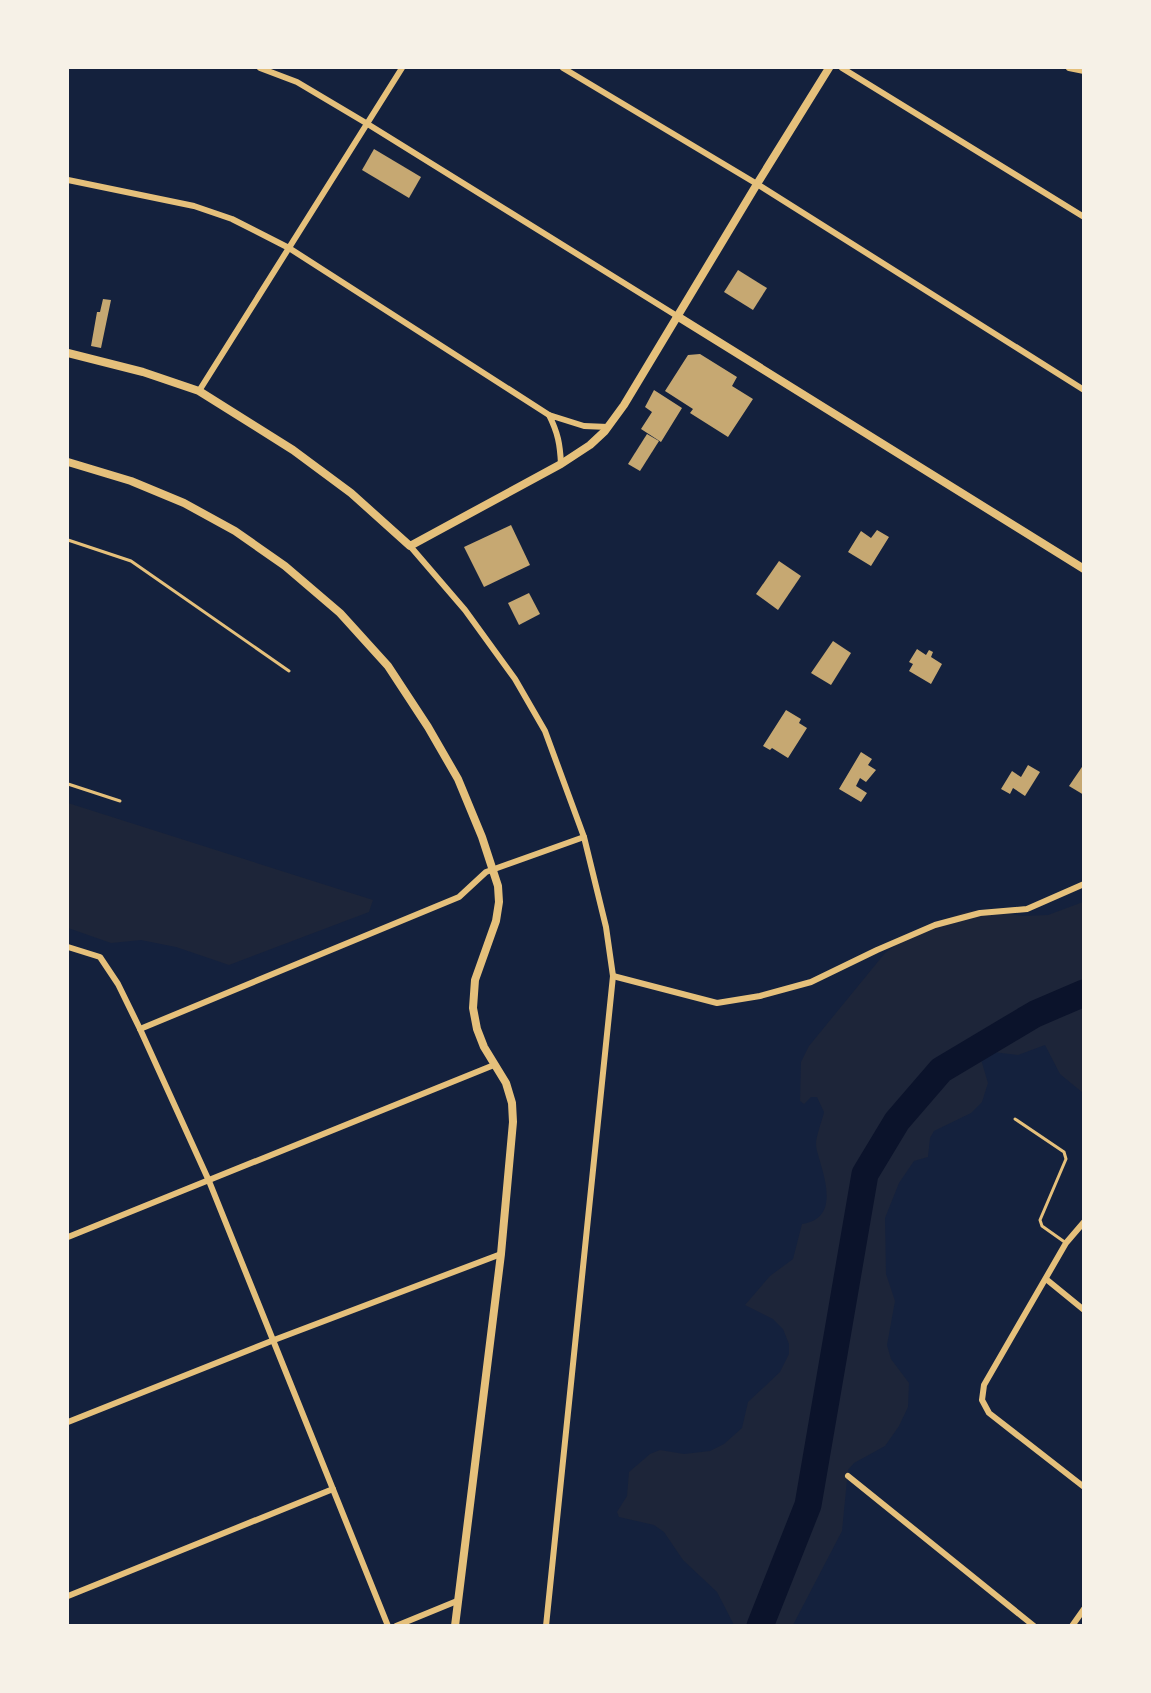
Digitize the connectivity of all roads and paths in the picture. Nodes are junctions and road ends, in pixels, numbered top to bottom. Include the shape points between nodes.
1 (260, 68) edge
2 (402, 68) edge
3 (563, 68) edge
4 (829, 68) edge
5 (842, 68) edge
6 (1069, 68) edge
7 (1083, 71) edge
8 (366, 123) junction
9 (68, 180) edge
10 (757, 184) junction
11 (1083, 217) edge
12 (289, 248) junction
13 (677, 316) junction
14 (68, 353) edge
15 (1083, 390) edge
16 (199, 391) junction
17 (549, 415) junction
18 (608, 427) junction
19 (68, 462) edge
20 (561, 464) junction
21 (68, 540) edge
22 (410, 546) junction
23 (1083, 569) edge
24 (289, 670) dead end
25 (68, 784) edge
26 (120, 801) dead end
27 (584, 837) junction
28 (493, 869) junction
29 (1083, 884) edge
30 (68, 946) edge
31 (613, 976) junction
32 (140, 1029) junction
33 (494, 1065) junction
34 (1015, 1119) dead end
35 (209, 1180) junction
36 (1083, 1222) edge
37 (68, 1237) edge
38 (1066, 1243) junction
39 (501, 1254) junction
40 (1046, 1279) junction
41 (1083, 1310) edge
42 (274, 1340) junction
43 (68, 1422) edge
44 (848, 1476) dead end
45 (1083, 1487) edge
46 (333, 1489) junction
47 (68, 1596) edge
48 (457, 1601) junction
49 (1083, 1609) edge
50 (388, 1626) edge
51 (396, 1626) edge
52 (455, 1626) edge
53 (546, 1626) edge
54 (1034, 1626) edge
55 (1072, 1626) edge

1 - 8 street via 297,82
2 - 8 street
3 - 10 street
4 - 10 street
5 - 11 street
6 - 7 street
8 - 12 street
8 - 13 street
9 - 12 street via 194,206 232,219
10 - 13 street
10 - 15 street
12 - 16 street
12 - 17 street
13 - 18 street
13 - 23 street
14 - 16 street
16 - 22 street via 293,450
17 - 18 street via 584,426
17 - 20 street via 560,443
18 - 20 street via 590,445
19 - 28 street via 131,481 194,508 285,566 340,613 388,666 428,727 458,779
20 - 22 street
21 - 24 lane via 132,561
22 - 27 street via 465,610 515,679 545,731
25 - 26 lane
27 - 28 street
27 - 31 street via 606,927
28 - 32 street via 459,897
28 - 33 street via 498,911 475,980 473,1008 477,1029
29 - 31 street via 1027,909 980,913 935,925 811,982 760,996 717,1003
30 - 32 street via 100,957
31 - 53 street
32 - 35 street
33 - 35 street
33 - 39 street via 506,1083 513,1122
34 - 38 lane via 1064,1152 1066,1159 1040,1220 1042,1226
35 - 37 street
35 - 42 street
36 - 38 street
38 - 40 street
39 - 42 street
39 - 48 street
40 - 41 street
40 - 45 street via 984,1385 982,1400 989,1413
42 - 43 street
42 - 46 street
44 - 54 street
46 - 47 street
46 - 50 street
48 - 51 street
48 - 52 street
49 - 55 street

